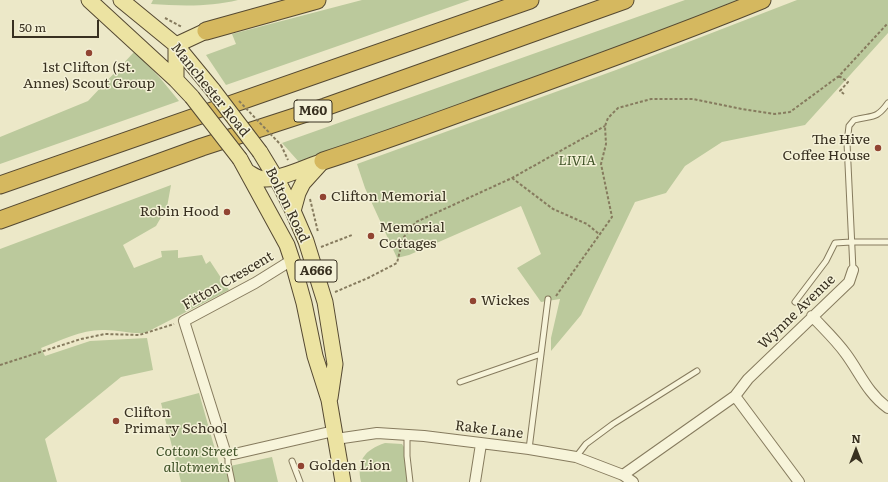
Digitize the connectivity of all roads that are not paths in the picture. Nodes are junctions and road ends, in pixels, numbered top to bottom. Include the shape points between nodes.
1 (89, 0) edge
2 (121, 0) edge
3 (317, 0) edge
4 (530, 0) edge
5 (625, 0) edge
6 (762, 0) edge
7 (206, 31) joint
8 (176, 46) junction
9 (176, 80) junction
10 (888, 103) edge
11 (260, 152) joint
12 (240, 159) joint
13 (323, 161) junction
14 (248, 172) junction
15 (275, 177) junction
16 (0, 185) edge
17 (293, 211) junction
18 (0, 220) edge
19 (851, 242) junction
20 (888, 242) edge
21 (292, 260) junction
22 (853, 270) joint
23 (548, 301) road end
24 (795, 302) dead end
25 (812, 316) junction
26 (541, 354) junction
27 (697, 371) dead end
28 (460, 382) dead end
29 (734, 396) junction
30 (329, 400) junction
31 (886, 402) edge
32 (407, 434) junction
33 (335, 435) junction
34 (481, 444) junction
35 (529, 449) junction
36 (228, 454) junction
37 (576, 457) junction
38 (292, 461) dead end
39 (623, 475) junction
40 (232, 482) edge
41 (300, 482) edge
42 (343, 482) edge
43 (410, 482) edge
44 (475, 482) edge
45 (633, 482) edge
46 (799, 482) edge

1 - 9 main road, Manchester Road / A666
2 - 8 main road, Manchester Road / A666
3 - 7 highway
4 - 16 highway, M60
5 - 18 highway, M60
6 - 13 highway via 538,85
7 - 8 main road
8 - 9 main road
8 - 11 main road, Manchester Road / A666, bridge
9 - 12 main road, Manchester Road / A666, bridge
10 - 19 lane, Wynne Avenue via 879,114 854,120 849,126 847,143
11 - 15 main road, Bolton Road / A666
12 - 14 main road, Bolton Road / A666
13 - 15 main road
13 - 17 main road via 303,183
14 - 15 main road via 266,179
14 - 21 main road, Bolton Road / A666 via 287,245
15 - 17 main road, Bolton Road / A666
17 - 30 main road, Bolton Road / A666 via 306,241 323,296 330,332 335,364
19 - 20 lane
19 - 22 lane, Wynne Avenue
19 - 24 lane via 835,244
21 - 30 main road, Bolton Road / A666
21 - 36 street, Fitton Crescent via 184,321
22 - 25 street, Wynne Avenue via 849,282
23 - 26 lane
25 - 29 street, Wynne Avenue
25 - 31 street via 845,353 867,388
26 - 28 lane
26 - 35 lane
27 - 37 lane via 613,424 586,444
29 - 39 street, Wynne Avenue
29 - 46 street
30 - 33 main road, Bolton Road / A666
32 - 33 street, Rake Lane
32 - 34 street, Rake Lane
32 - 43 lane
33 - 36 street
33 - 42 main road, Bolton Road / A666
34 - 35 street, Rake Lane
34 - 44 street
35 - 37 street, Rake Lane
36 - 40 lane
37 - 39 street, Rake Lane
38 - 41 lane
39 - 45 street, Rake Lane

